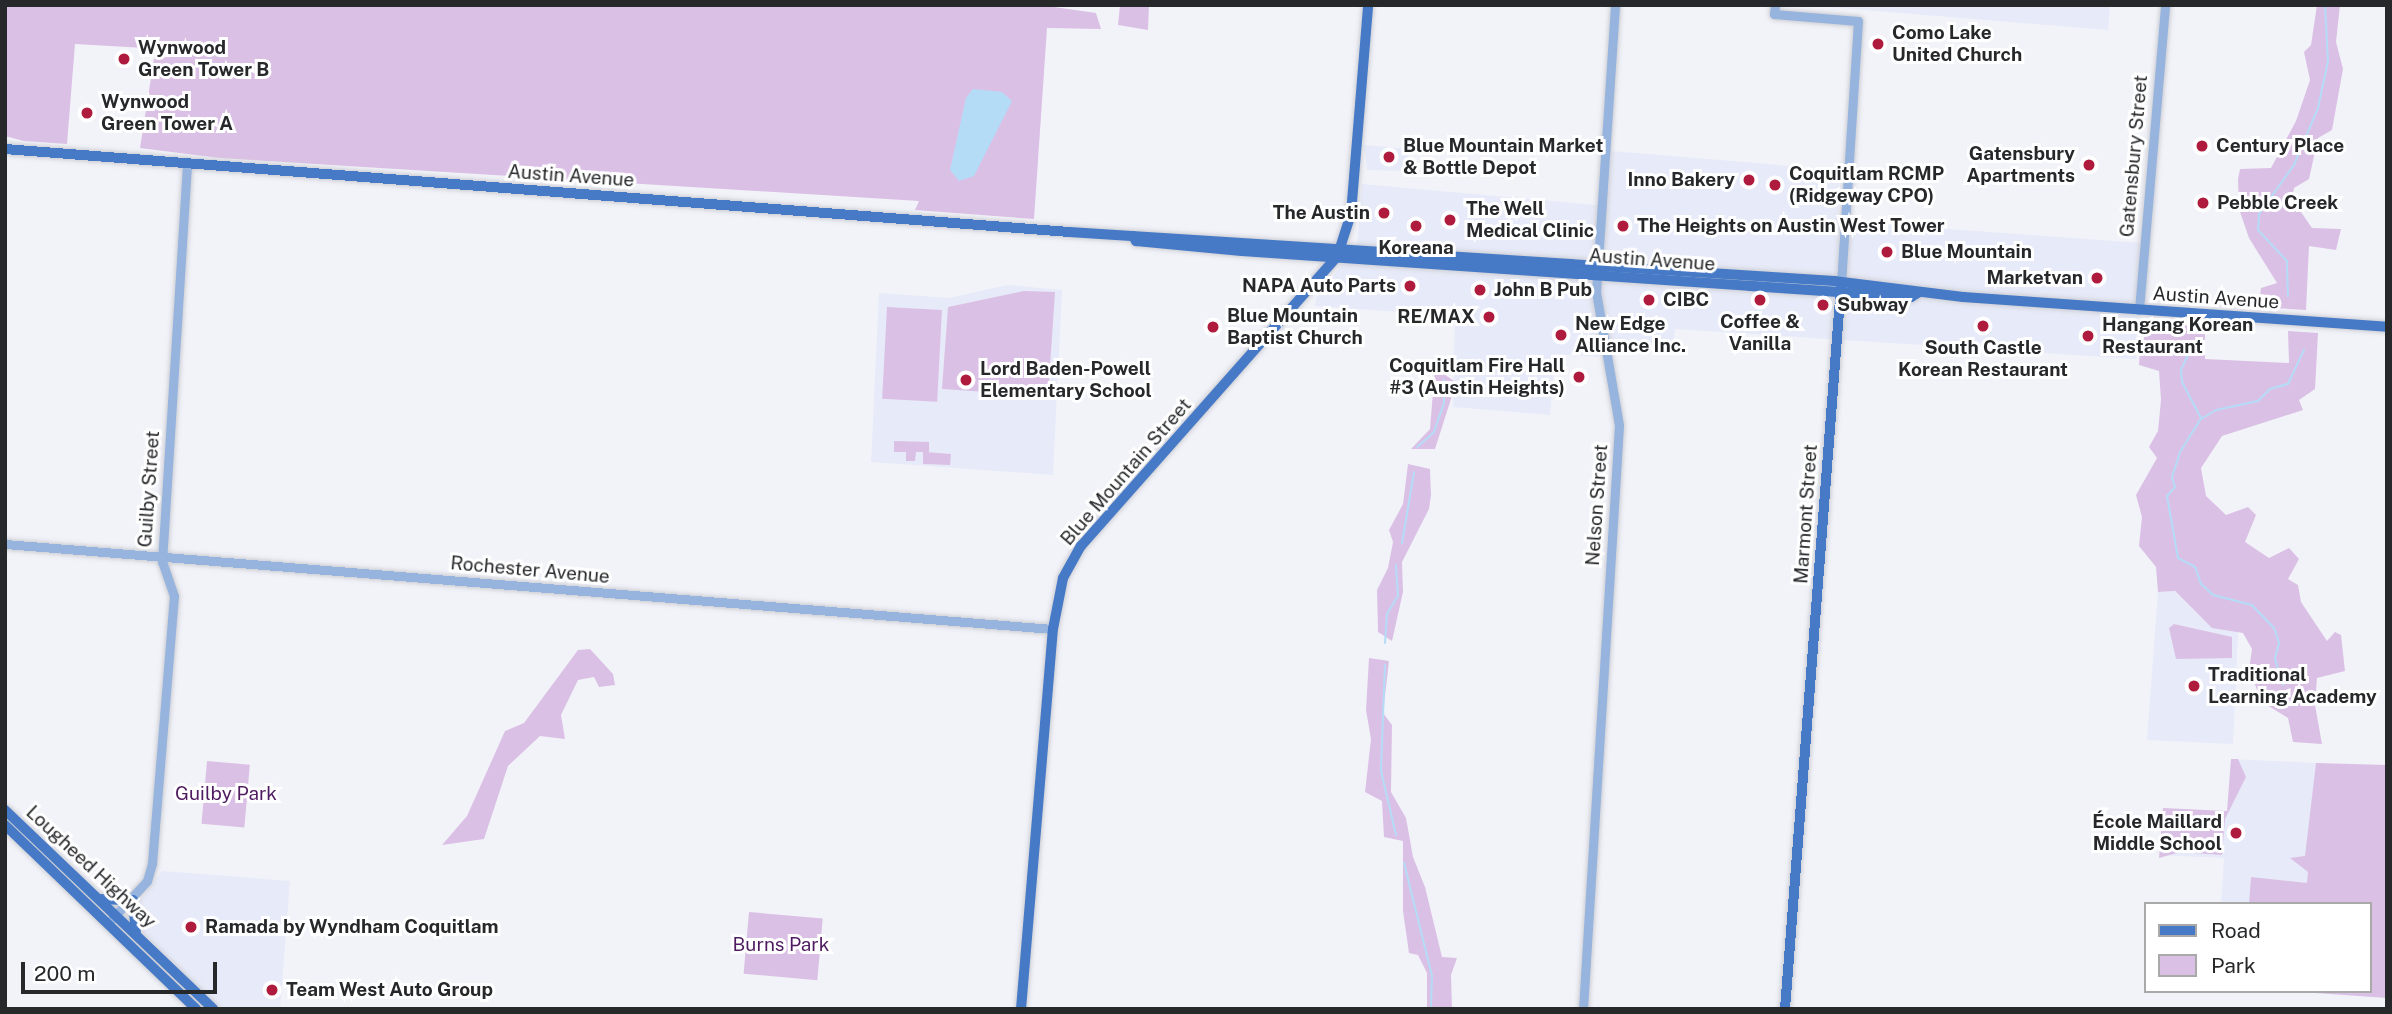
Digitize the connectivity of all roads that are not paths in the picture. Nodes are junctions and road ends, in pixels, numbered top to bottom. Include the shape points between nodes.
1 (1368, 5) edge
2 (1615, 5) edge
3 (2165, 5) edge
4 (1775, 9) edge
5 (5, 149) edge
6 (187, 164) junction
7 (1340, 252) junction
8 (1598, 270) junction
9 (1841, 286) junction
10 (2139, 310) junction
11 (2387, 327) edge
12 (5, 544) edge
13 (162, 557) junction
14 (1053, 629) junction
15 (5, 810) edge
16 (5, 825) edge
17 (99, 898) junction
18 (132, 900) junction
19 (113, 919) junction
20 (136, 932) junction
21 (196, 1009) edge
22 (213, 1009) edge
23 (1021, 1009) edge
24 (1583, 1009) edge
25 (1785, 1009) edge

1 - 7 main road, Blue Mountain Street via 1351,214
2 - 8 street, Nelson Street
3 - 10 street, Gatensbury Street
4 - 9 street, Marmont Street via 1858,21
5 - 6 main road, Austin Avenue
6 - 7 main road, Austin Avenue via 1133,236 1136,241
6 - 13 street, Guilby Street
7 - 8 main road, Austin Avenue
7 - 14 main road, Blue Mountain Street via 1081,546 1059,589
8 - 9 main road, Austin Avenue
8 - 24 street, Nelson Street via 1596,303 1619,425
9 - 10 main road, Austin Avenue via 1912,287 1918,293
9 - 25 main road, Marmont Street
10 - 11 main road, Austin Avenue
12 - 13 street, Rochester Avenue
13 - 14 street, Rochester Avenue
13 - 18 street, Guilby Street via 174,596 152,863 147,881
14 - 23 main road, Blue Mountain Street
15 - 17 main road, Lougheed Highway
16 - 19 main road, Lougheed Highway
17 - 18 main road
17 - 19 main road, Lougheed Highway
18 - 19 street, Guilby Street
18 - 20 main road
19 - 20 main road, Lougheed Highway
19 - 21 main road, Lougheed Highway
20 - 22 main road, Lougheed Highway

